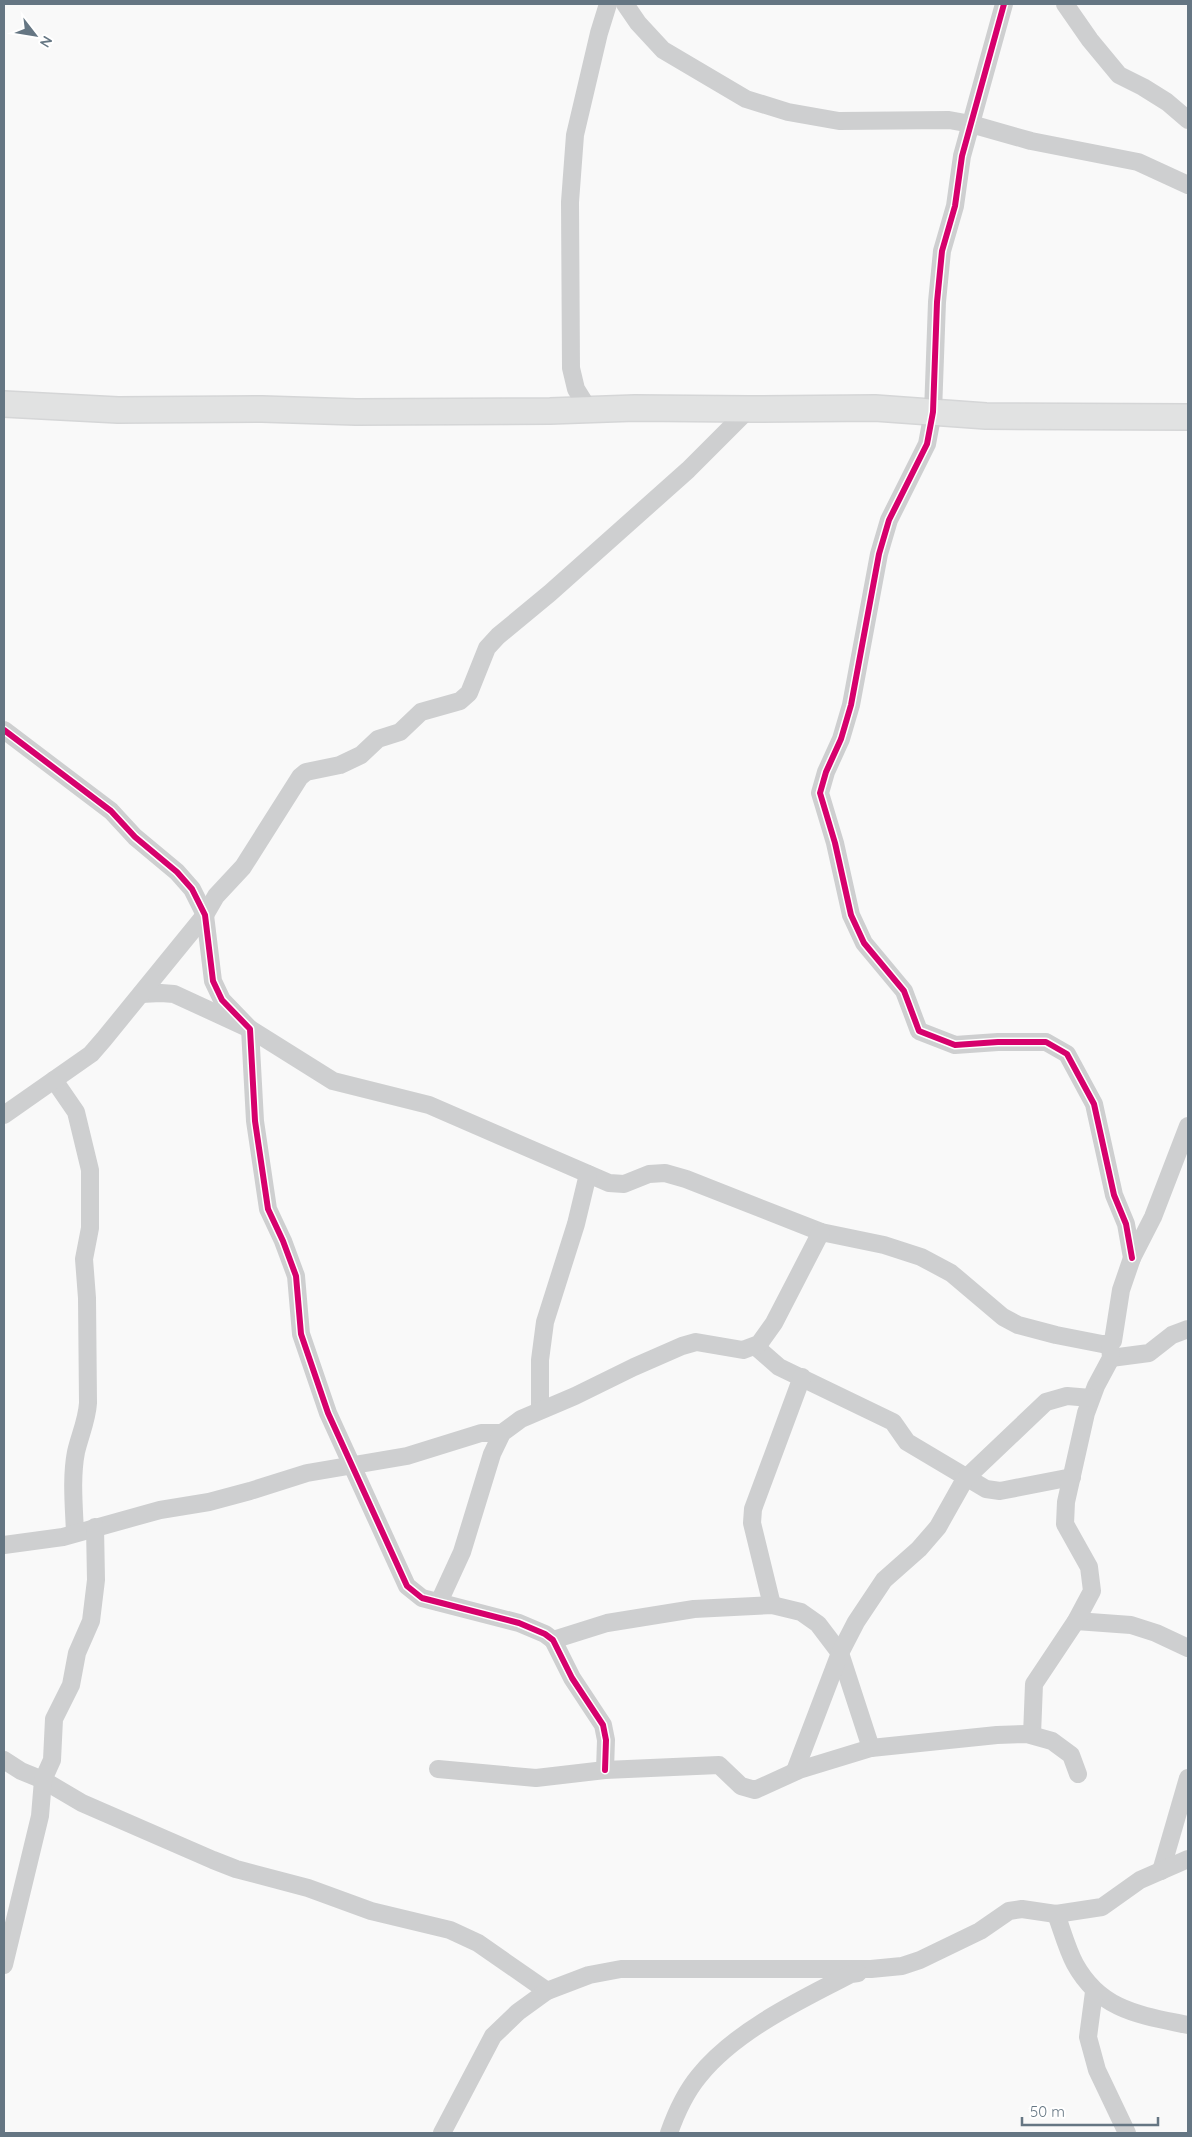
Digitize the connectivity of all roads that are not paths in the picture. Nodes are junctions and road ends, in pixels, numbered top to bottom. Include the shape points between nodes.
1 (608, 4) edge
2 (625, 4) edge
3 (1004, 4) edge
4 (1065, 4) edge
5 (1188, 120) edge
6 (971, 124) junction
7 (1188, 185) edge
8 (4, 404) edge
9 (749, 409) junction
10 (590, 410) junction
11 (933, 412) junction
12 (1188, 417) edge
13 (4, 730) edge
14 (205, 915) junction
15 (141, 994) junction
16 (250, 1028) junction
17 (54, 1080) junction
18 (4, 1115) edge
19 (1188, 1126) edge
20 (588, 1174) junction
21 (821, 1232) junction
22 (1132, 1258) junction
23 (1188, 1329) edge
24 (755, 1346) junction
25 (1110, 1351) junction
26 (802, 1377) junction
27 (1091, 1398) junction
28 (540, 1410) junction
29 (502, 1433) junction
30 (352, 1465) junction
31 (1072, 1477) junction
32 (965, 1479) junction
33 (94, 1527) junction
34 (75, 1533) junction
35 (4, 1545) edge
36 (438, 1602) junction
37 (772, 1604) junction
38 (1076, 1621) junction
39 (553, 1640) junction
40 (1188, 1648) edge
41 (840, 1653) junction
42 (1032, 1735) junction
43 (871, 1748) junction
44 (4, 1760) edge
45 (438, 1769) dead end
46 (605, 1770) junction
47 (12, 1772) edge
48 (795, 1772) junction
49 (1078, 1774) dead end
50 (1188, 1778) edge
51 (43, 1780) junction
52 (1188, 1860) edge
53 (1161, 1871) junction
54 (1056, 1914) junction
55 (4, 1965) edge
56 (871, 1970) junction
57 (547, 1991) junction
58 (1094, 1992) junction
59 (1188, 2025) edge
60 (442, 2133) edge
61 (668, 2133) edge
62 (1128, 2133) edge

1 - 10 street via 574,135 570,202 571,368 576,389
2 - 6 street via 663,50 746,99 788,112 838,121 949,120
3 - 6 street
4 - 5 street via 1119,75 1144,87
6 - 7 street via 1031,142 1138,162
6 - 11 street via 962,156 955,206 940,260
8 - 10 street via 118,410
9 - 10 street
9 - 11 street via 874,408
9 - 14 street via 688,470 498,636 487,648 469,692 460,701 421,712 400,732 378,739 364,753 300,776 243,867 216,896
11 - 12 street via 986,416
11 - 22 street via 927,444 889,520 879,554 851,705 820,793 851,916 864,943 904,991 919,1031 955,1045 1046,1042 1067,1054 1094,1104
13 - 14 street via 111,811 135,837 177,872 192,889
14 - 15 street
14 - 16 street via 213,981 222,1000
15 - 16 street via 174,994
15 - 17 street via 91,1054
16 - 20 street via 333,1081 429,1105
16 - 30 street via 255,1121 268,1209 296,1276 301,1334 328,1412
17 - 18 street
17 - 34 street via 76,1112 90,1170 90,1228 84,1259 88,1416 76,1452
19 - 22 street via 1153,1217
20 - 21 street via 609,1183 624,1184 649,1174 665,1173
20 - 28 street via 546,1322 540,1360
21 - 24 street via 774,1323
21 - 25 street via 884,1245 920,1257 951,1273 1003,1317 1018,1325 1102,1344
22 - 25 street via 1121,1290
23 - 25 street via 1172,1335 1149,1353
24 - 26 street via 779,1367
24 - 28 street via 743,1350 696,1342 682,1346
25 - 27 street
26 - 32 street via 894,1422 907,1442
26 - 37 street via 753,1509 752,1523
27 - 31 street
27 - 32 street via 1067,1396 1046,1402
28 - 29 street via 520,1419
29 - 30 street via 481,1433 407,1456
29 - 36 street via 492,1454 462,1552
30 - 33 street via 307,1473 250,1492
30 - 36 street via 407,1586 422,1598
31 - 32 street via 1000,1491 986,1489
31 - 38 street via 1065,1524 1089,1567 1092,1592
32 - 41 street via 938,1527 884,1580 866,1605
33 - 34 street
33 - 51 street via 96,1580 92,1621 77,1653 71,1685 54,1719 52,1760
34 - 35 street
36 - 39 street via 519,1623
37 - 39 street via 694,1609 607,1623
37 - 41 street via 801,1612 818,1624
38 - 40 street via 1131,1625
38 - 42 street via 1034,1684
39 - 46 street via 572,1678 603,1725
41 - 43 street
41 - 48 street
42 - 43 street via 997,1735
42 - 49 street via 1052,1741 1071,1755
43 - 48 street
44 - 47 street
45 - 46 street via 536,1778
46 - 48 street via 719,1765 741,1786 755,1790
47 - 51 street
50 - 53 street
51 - 55 street via 40,1816
51 - 57 street via 82,1803 236,1869 308,1888 371,1911 450,1930 478,1943
52 - 53 street
53 - 54 street via 1140,1880 1102,1907
54 - 56 street via 1022,1909 1009,1911 980,1931 920,1960
54 - 58 street via 1074,1964
56 - 57 street via 621,1969 589,1975
56 - 61 street via 851,1974 786,2007 725,2050 699,2076 679,2106
57 - 60 street via 493,2036
58 - 59 street via 1108,2002 1141,2016
58 - 62 street via 1088,2037 1097,2070

